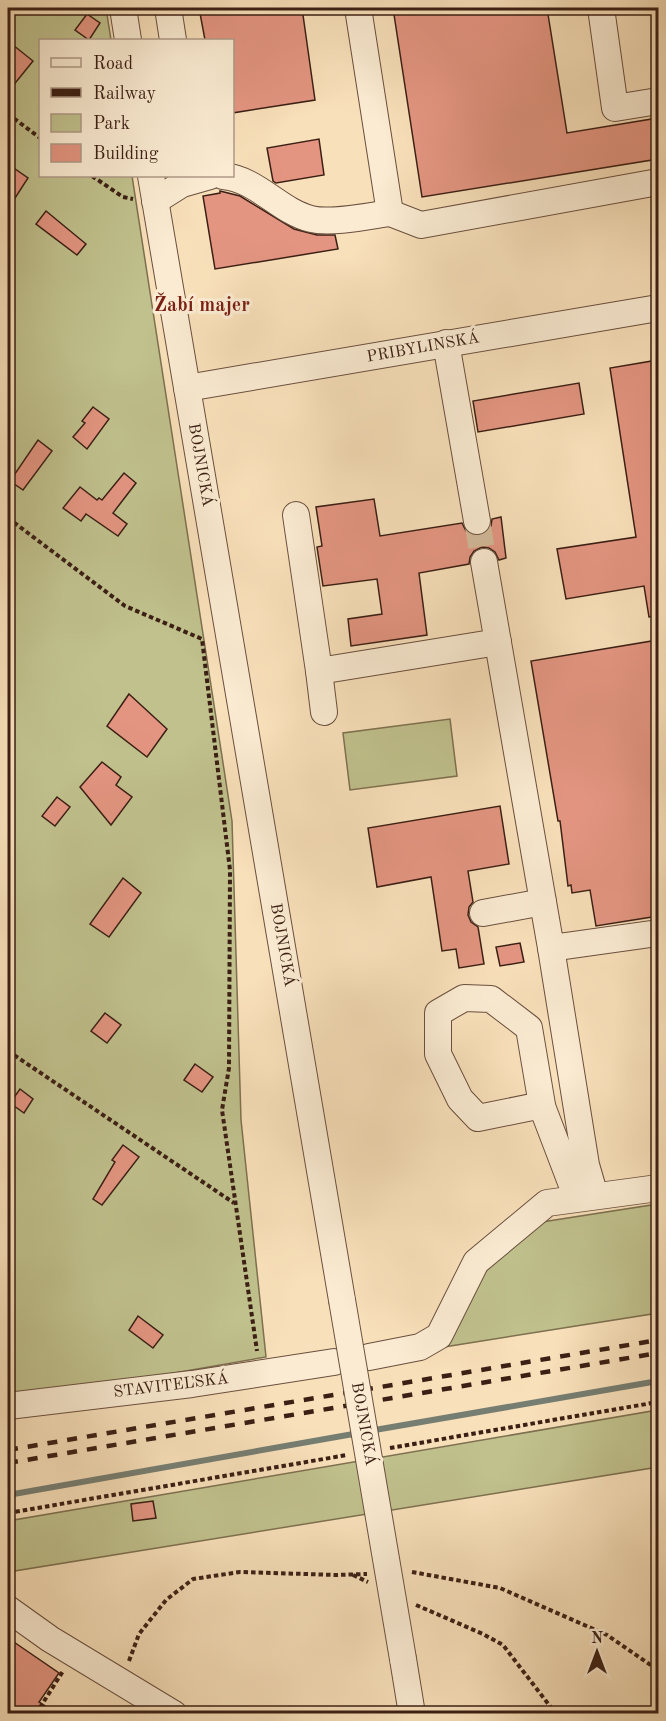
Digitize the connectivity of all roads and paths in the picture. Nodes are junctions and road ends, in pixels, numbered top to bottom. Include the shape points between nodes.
1 (123, 8) edge
2 (168, 8) edge
3 (358, 8) edge
4 (601, 8) edge
5 (128, 39) edge
6 (173, 39) edge
7 (658, 101) edge
8 (8, 114) edge
9 (39, 137) edge
10 (94, 177) edge
11 (151, 177) edge
12 (206, 177) edge
13 (227, 177) edge
14 (658, 182) edge
15 (155, 201) junction
16 (390, 213) junction
17 (658, 308) edge
18 (446, 343) junction
19 (187, 388) junction
20 (296, 515) dead end
21 (8, 518) edge
22 (477, 521) tunnel mouth
23 (484, 562) tunnel mouth
24 (498, 642) junction
25 (319, 671) junction
26 (324, 712) dead end
27 (543, 902) junction
28 (483, 913) dead end
29 (658, 933) edge
30 (551, 948) junction
31 (8, 1051) edge
32 (542, 1105) junction
33 (658, 1188) edge
34 (586, 1197) junction
35 (234, 1203) junction
36 (369, 1357) dead end
37 (334, 1362) dead end
38 (260, 1374) junction
39 (658, 1402) edge
40 (8, 1406) edge
41 (385, 1448) dead end
42 (350, 1455) dead end
43 (8, 1513) edge
44 (407, 1572) dead end
45 (370, 1574) dead end
46 (352, 1575) junction
47 (372, 1584) dead end
48 (412, 1604) dead end
49 (8, 1609) edge
50 (57, 1663) dead end
51 (658, 1670) edge
52 (122, 1681) junction
53 (36, 1713) edge
54 (174, 1713) edge
55 (412, 1713) edge
56 (556, 1713) edge

1 - 5 street
2 - 6 street
3 - 16 street
4 - 7 street via 615,108
8 - 9 path
10 - 15 path via 123,197
11 - 15 street, BOJNICKÁ
12 - 15 street via 182,184
13 - 16 street via 246,182 284,207 312,219
14 - 16 street via 421,225
15 - 19 street, BOJNICKÁ
17 - 18 street, PRIBYLINSKÁ
18 - 19 street, PRIBYLINSKÁ
18 - 22 street
19 - 55 street, BOJNICKÁ, bridge
20 - 25 street
21 - 35 path via 125,606 202,639 230,870 229,1068 222,1110
23 - 24 street
24 - 25 street
24 - 27 street
25 - 26 street
27 - 28 street
27 - 30 street
29 - 30 street
30 - 34 street via 586,1165
31 - 35 path
32 - 32 street via 529,1028 491,999 464,998 438,1012 438,1054 460,1099 478,1118
32 - 34 street
33 - 34 street
34 - 36 street via 547,1203 476,1262 439,1336 409,1350
35 - 38 path
37 - 38 street, STAVITEĽSKÁ
38 - 40 street, STAVITEĽSKÁ
39 - 41 path
42 - 43 path
44 - 51 path via 500,1588 607,1635
45 - 46 path
46 - 47 path
46 - 52 path via 240,1572 193,1579 166,1600 139,1634
48 - 56 path via 503,1645
49 - 52 street
50 - 53 path via 64,1669
52 - 54 street

